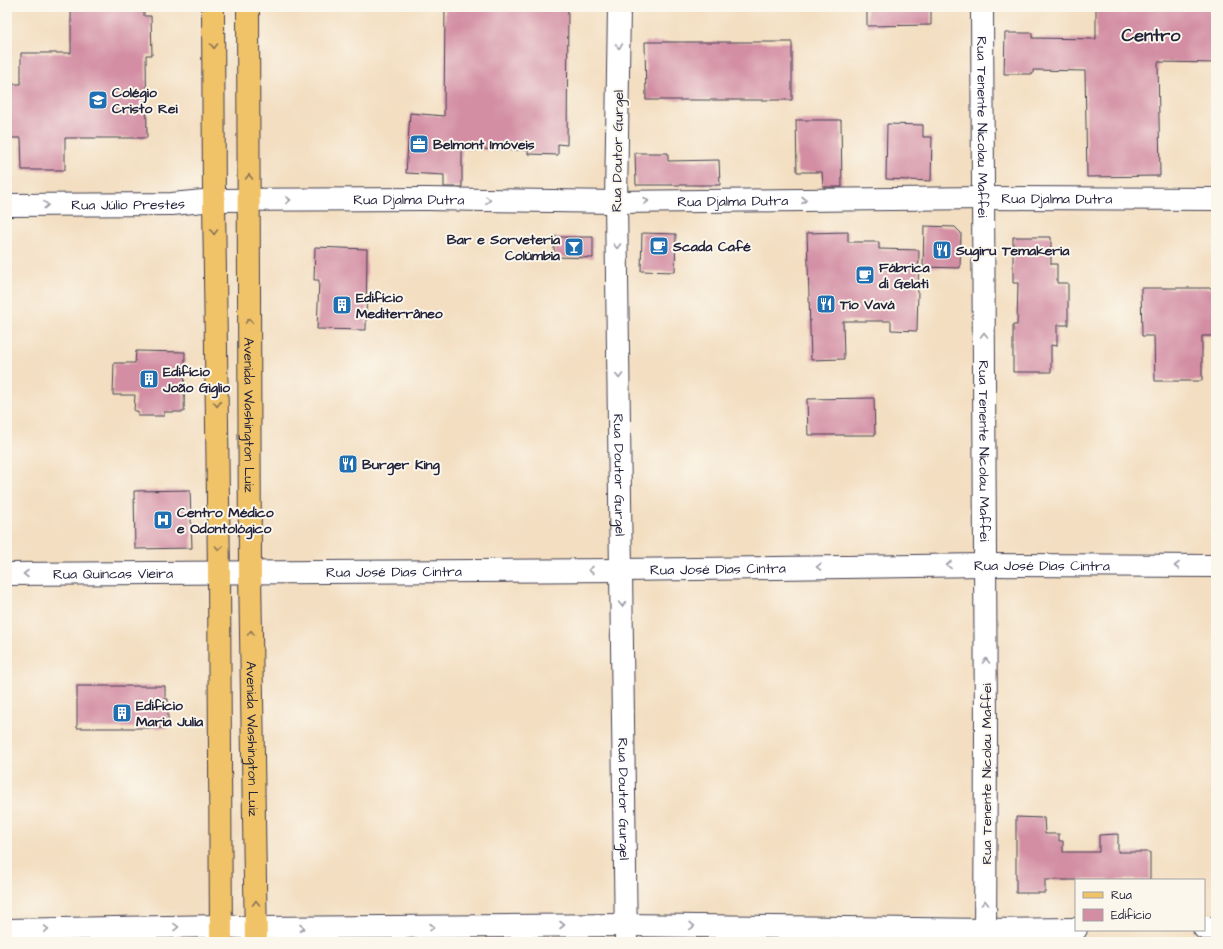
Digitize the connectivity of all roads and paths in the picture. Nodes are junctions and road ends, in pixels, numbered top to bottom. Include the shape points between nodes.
1 (214, 7) edge
2 (248, 7) edge
3 (619, 7) edge
4 (982, 7) edge
5 (984, 198) junction
6 (1216, 199) edge
7 (214, 200) junction
8 (249, 200) junction
9 (616, 202) junction
10 (7, 205) edge
11 (985, 565) junction
12 (1216, 566) edge
13 (621, 570) junction
14 (250, 572) junction
15 (219, 573) junction
16 (7, 574) edge
17 (1205, 928) edge
18 (1216, 928) edge
19 (1075, 929) edge
20 (7, 930) edge
21 (221, 934) edge
22 (626, 934) edge
23 (256, 935) edge
24 (985, 936) edge

1 -> 7 main road
8 -> 2 main road, Avenida Washington Luiz
3 -> 9 street, Rua Doutor Gurgel
4 - 5 street, Rua Tenente Nicolau Maffei
5 - 6 street, Rua Djalma Dutra
9 -> 5 street, Rua Djalma Dutra
11 -> 5 street, Rua Tenente Nicolau Maffei
7 - 8 street, Rua Júlio Prestes
10 -> 7 street, Rua Júlio Prestes via 172,204
7 -> 15 main road
8 -> 9 street, Rua Djalma Dutra
14 -> 8 main road, Avenida Washington Luiz
9 -> 13 street, Rua Doutor Gurgel
12 -> 11 street, Rua José Dias Cintra
11 -> 13 street, Rua José Dias Cintra
24 -> 11 street, Rua Tenente Nicolau Maffei
13 -> 14 street, Rua José Dias Cintra
13 -> 22 street, Rua Doutor Gurgel
14 - 15 street, Rua José Dias Cintra
23 -> 14 main road, Avenida Washington Luiz
15 -> 16 street, Rua Quincas Vieira
15 - 21 main road
17 - 18 street
19 - 24 street
20 -> 21 street
21 - 23 street
23 -> 22 street
22 -> 24 street

